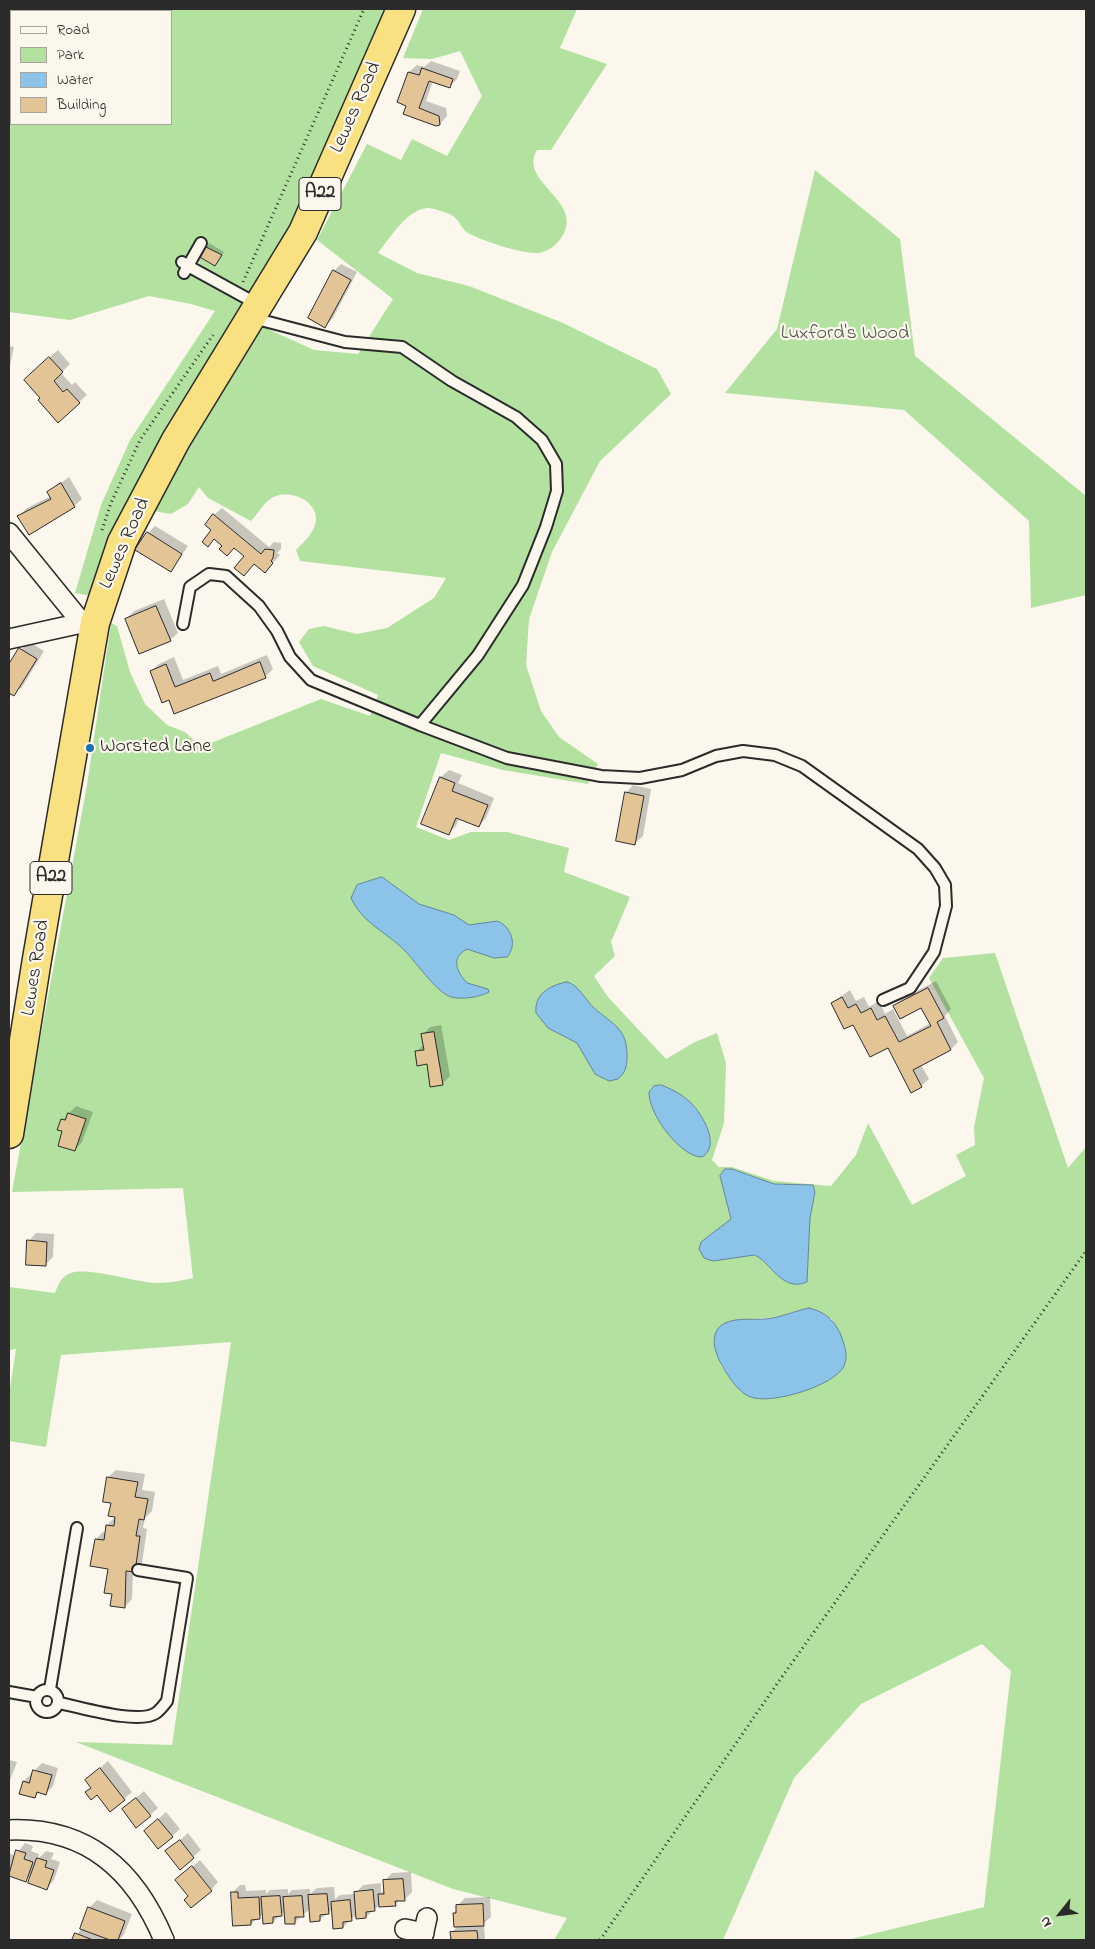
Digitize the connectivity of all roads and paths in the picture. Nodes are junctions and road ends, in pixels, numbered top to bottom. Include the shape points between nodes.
1 (364, 9) edge
2 (400, 9) edge
3 (201, 243) dead end
4 (246, 274) dead end
5 (255, 312) junction
6 (9, 533) edge
7 (89, 623) junction
8 (183, 624) dead end
9 (9, 639) edge
10 (420, 725) junction
11 (883, 1000) dead end
12 (9, 1134) edge
13 (1086, 1251) edge
14 (77, 1528) dead end
15 (138, 1570) dead end
16 (50, 1689) junction
17 (9, 1692) edge
18 (36, 1697) junction
19 (59, 1703) junction
20 (9, 1830) edge
21 (405, 1929) dead end
22 (424, 1931) edge
23 (164, 1940) edge
24 (600, 1940) edge

1 - 4 path
2 - 5 highway, Lewes Road / A22 via 303,232
3 - 5 lane via 185,267
5 - 7 highway, Lewes Road / A22 via 176,440 122,542
5 - 10 lane via 345,342 402,347 452,381 516,417 542,440 556,464 557,491 523,585 478,655
6 - 7 street
7 - 9 street
7 - 12 highway, Lewes Road / A22
8 - 10 lane via 190,587 209,574 226,576 258,606 277,631 290,657 311,680
10 - 11 lane via 507,758 601,776 640,778 682,770 716,756 743,751 776,754 802,766 918,849 945,885 946,906 934,952 910,988
13 - 24 path via 779,1681
14 - 16 lane
15 - 19 lane via 187,1578 167,1701 156,1713 146,1716 125,1716
16 - 18 lane
16 - 19 lane via 55,1692
17 - 18 lane
18 - 19 lane via 36,1703 44,1712 51,1712
20 - 23 street via 66,1836 101,1852 130,1882
21 - 22 street

